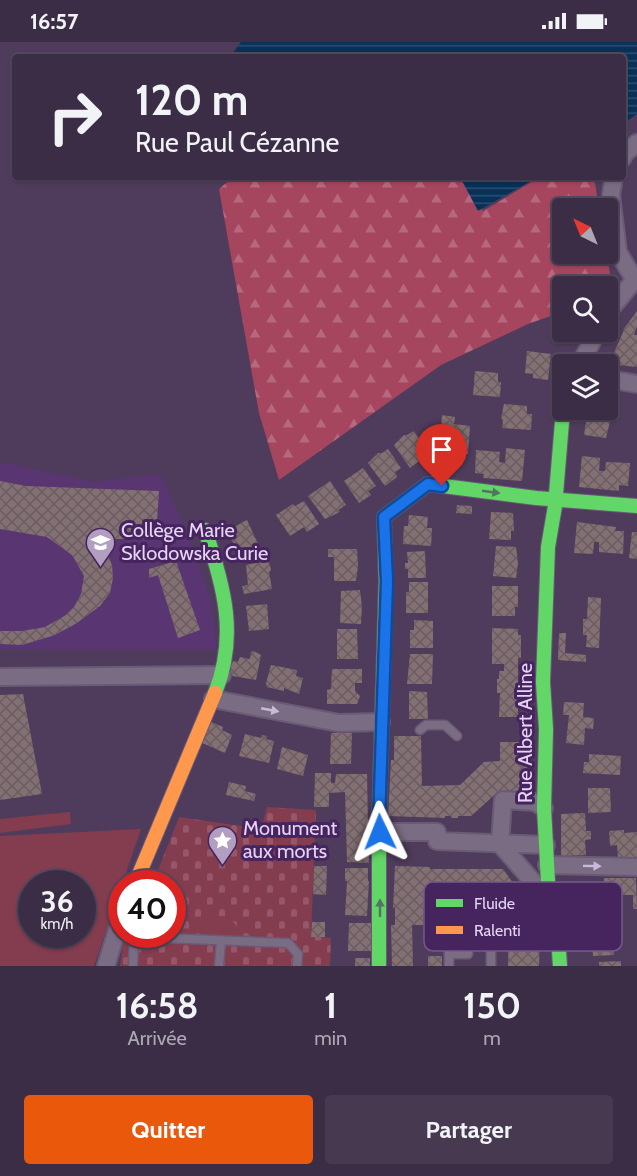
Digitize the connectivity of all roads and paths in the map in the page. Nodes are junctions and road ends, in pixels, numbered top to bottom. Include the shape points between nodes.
1 (614, 180) edge
2 (635, 278) edge
3 (618, 299) edge
4 (618, 381) edge
5 (637, 384) edge
6 (562, 420) edge
7 (556, 500) junction
8 (637, 506) edge
9 (205, 530) dead end
10 (222, 675) junction
11 (0, 677) edge
12 (213, 699) junction
13 (381, 722) junction
14 (420, 730) dead end
15 (457, 736) dead end
16 (544, 808) junction
17 (380, 832) junction
18 (500, 844) junction
19 (546, 845) junction
20 (547, 866) junction
21 (637, 867) edge
22 (141, 870) edge
23 (533, 882) edge
24 (548, 882) edge
25 (186, 940) edge
26 (221, 941) junction
27 (111, 948) edge
28 (134, 948) edge
29 (468, 951) edge
30 (559, 951) edge
31 (449, 954) joint
32 (106, 966) edge
33 (133, 966) edge
34 (219, 966) edge
35 (297, 966) edge
36 (380, 966) edge
37 (449, 966) edge
38 (560, 966) edge

1 - 2 street via 611,195 618,252
2 - 3 street
4 - 5 street
6 - 7 street, Rue Albert Alline
7 - 8 street
13 -> 7 street via 387,581 384,517 428,484
7 - 16 street, Rue Albert Alline via 548,547
9 - 10 street via 227,613
10 - 11 street
10 - 12 street
12 -> 13 street via 339,723
12 - 22 street
13 - 17 street
14 - 15 lane via 426,725 445,725
16 - 18 street via 535,802 503,800
16 - 19 street, Rue Albert Alline
17 - 18 street via 437,832 437,841
36 -> 17 street
18 - 19 street
18 - 23 street
19 - 20 street, Rue Albert Alline
20 -> 21 street
20 - 24 street, Rue Albert Alline
25 - 26 lane
26 - 34 lane
26 - 35 lane via 288,944 298,954
27 - 32 street
28 - 33 lane
29 - 31 lane
30 - 38 street, Rue Albert Alline
31 - 37 lane

